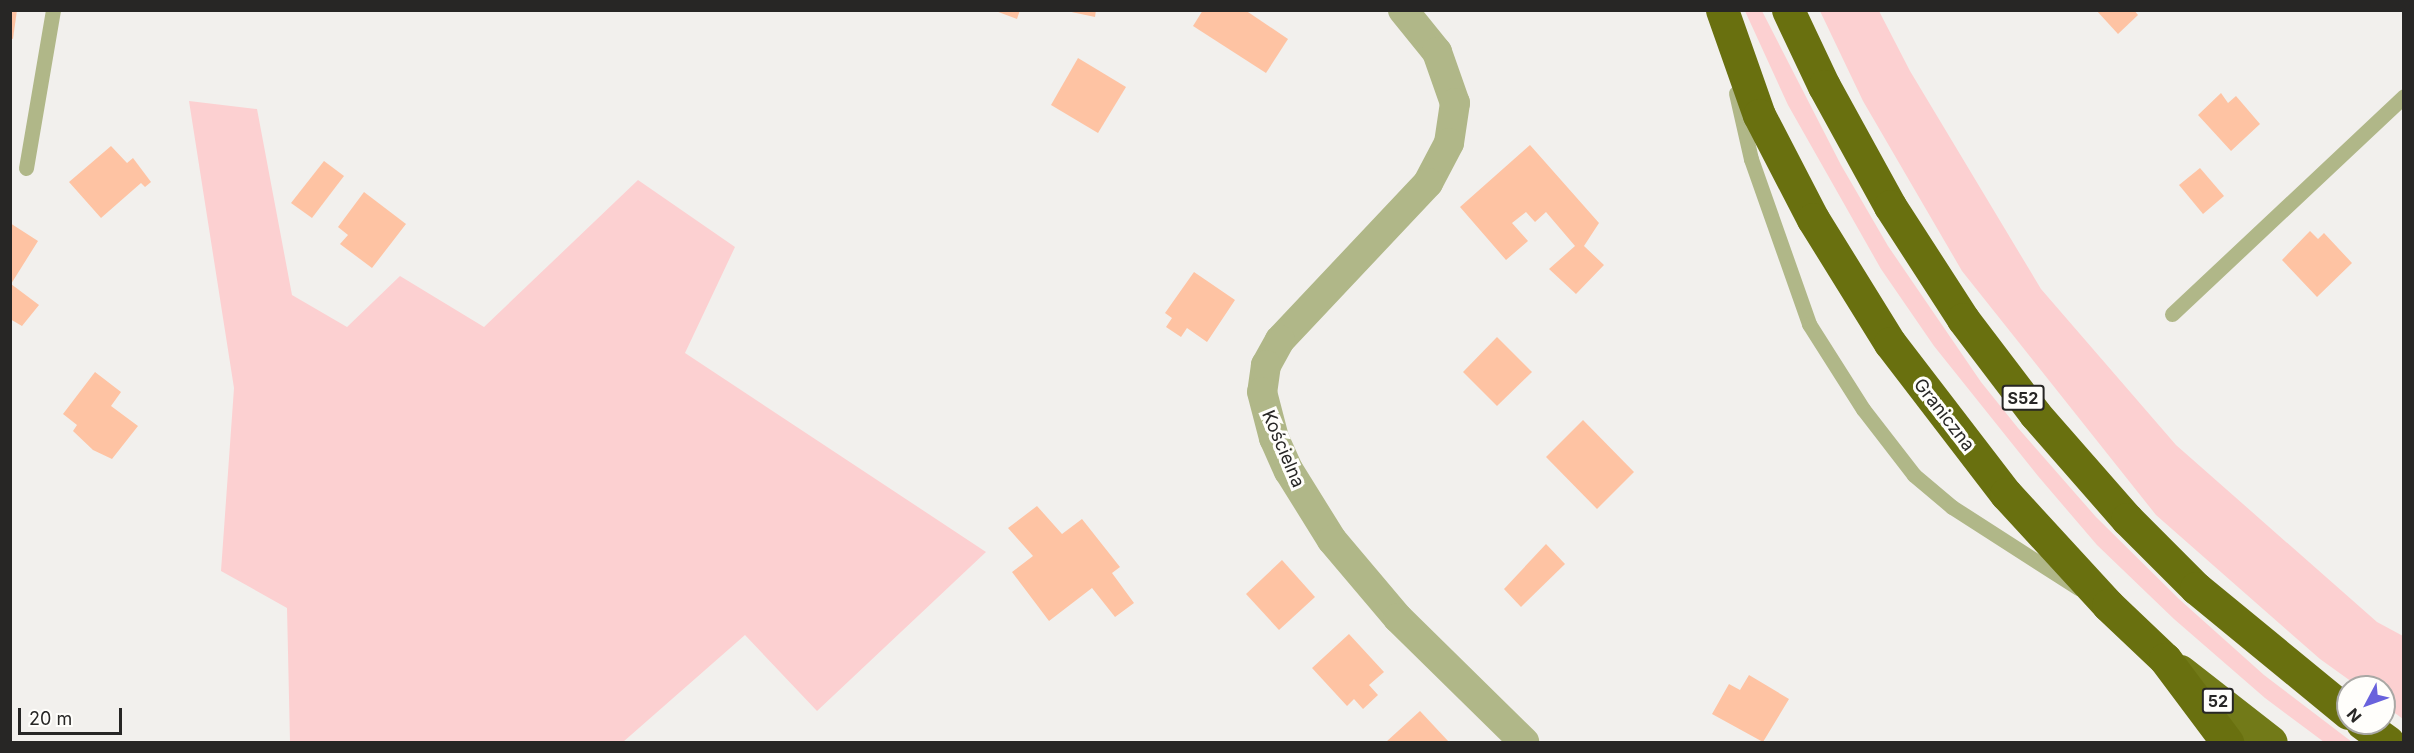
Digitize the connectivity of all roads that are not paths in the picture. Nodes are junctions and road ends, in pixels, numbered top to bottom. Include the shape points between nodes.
1 (52, 10) edge
2 (1403, 10) edge
3 (1720, 10) edge
4 (1788, 10) edge
5 (2403, 96) edge
6 (26, 168) dead end
7 (2172, 314) dead end
8 (2108, 605) junction
9 (2165, 659) junction
10 (2336, 703) edge
11 (1524, 742) edge
12 (2227, 742) edge
13 (2271, 742) edge

1 - 6 lane
2 - 11 street, Kościelna via 1437,52 1455,103 1449,143 1428,183 1280,340 1266,365 1262,392 1274,438 1289,471 1332,540 1398,618
3 - 8 highway, Graniczna via 1759,116 1813,219 1890,343 2006,494
3 - 8 lane via 1751,159 1805,313 1826,355 1914,475 1961,513
4 - 10 highway, S52 via 1824,86 1890,206 1963,319 2035,414 2127,519 2196,588
5 - 7 lane
8 - 9 highway, Graniczna
9 - 12 highway
9 - 13 highway, Graniczna / 52

